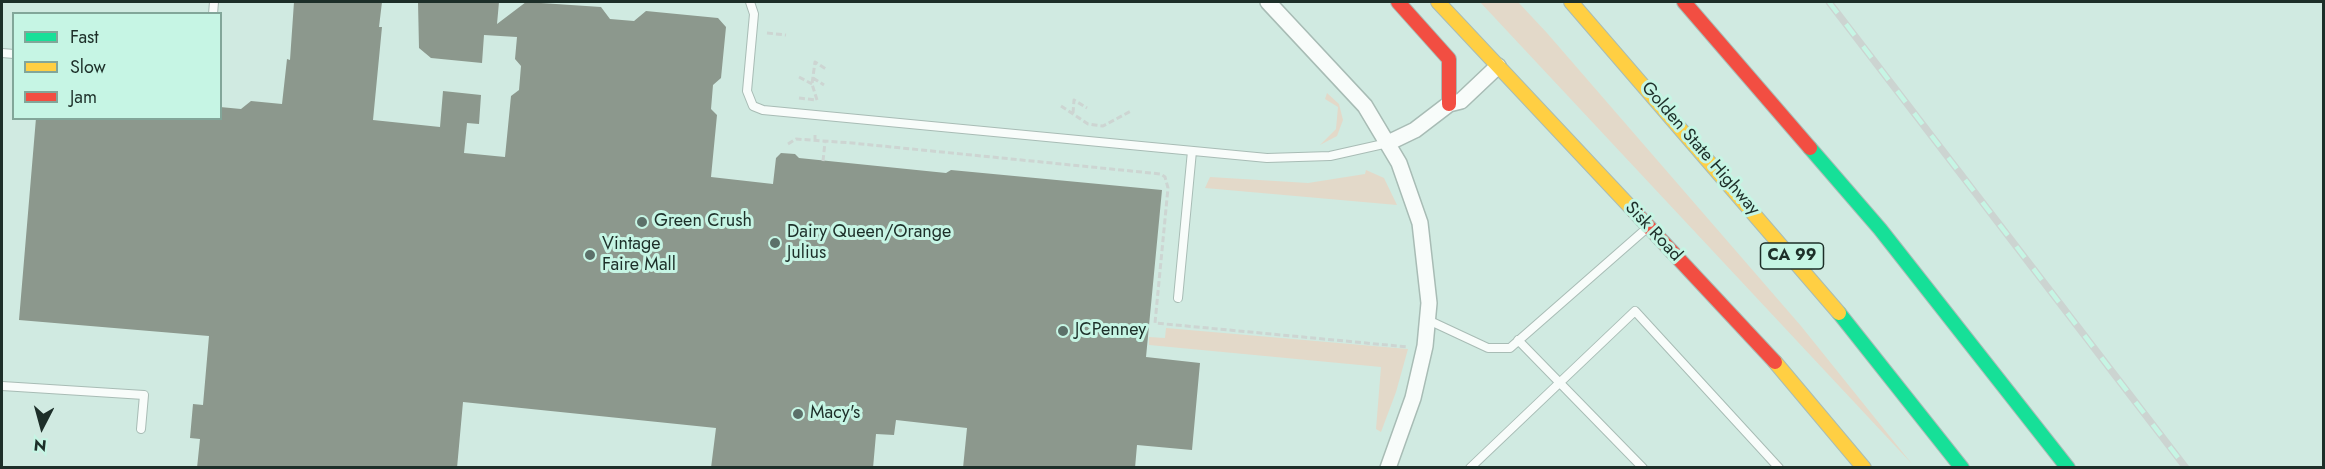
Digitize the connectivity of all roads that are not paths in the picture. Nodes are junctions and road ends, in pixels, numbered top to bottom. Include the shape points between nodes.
1 (750, 2) edge
2 (1268, 2) edge
3 (1398, 2) edge
4 (1438, 2) edge
5 (1561, 2) edge
6 (1571, 2) edge
7 (1684, 2) edge
8 (1694, 2) edge
9 (1616, 50) junction
10 (1737, 60) junction
11 (1498, 66) junction
12 (1449, 104) junction
13 (1388, 143) junction
14 (1192, 151) junction
15 (1648, 227) junction
16 (1178, 298) dead end
17 (1428, 320) junction
18 (1518, 340) junction
19 (1559, 382) junction
20 (2, 386) edge
21 (141, 429) dead end
22 (1472, 467) edge
23 (1388, 468) edge
24 (1643, 468) edge
25 (1779, 468) edge
26 (1864, 468) edge
27 (1962, 468) edge
28 (2068, 468) edge

1 - 14 lane via 754,14 747,91 756,108
2 - 13 street via 1365,106
3 - 12 main road via 1447,56 1451,70
4 - 11 main road, Sisk Road
5 - 9 main road
6 - 9 main road, Golden State Highway / CA 99
7 - 10 main road
8 - 10 main road
9 - 27 main road, Golden State Highway / CA 99 via 1810,277
10 - 28 main road via 1880,229
11 - 12 street via 1461,101
11 - 15 main road, Sisk Road
12 - 13 street via 1415,130
13 - 14 lane via 1311,159
13 - 17 street via 1413,198 1420,224
14 - 16 lane
15 - 18 lane
15 - 26 main road, Sisk Road via 1806,396
17 - 18 lane via 1488,348 1510,348
17 - 23 street via 1413,398
18 - 19 lane
19 - 22 lane
19 - 24 lane
19 - 25 lane via 1635,311
20 - 21 lane via 144,395

